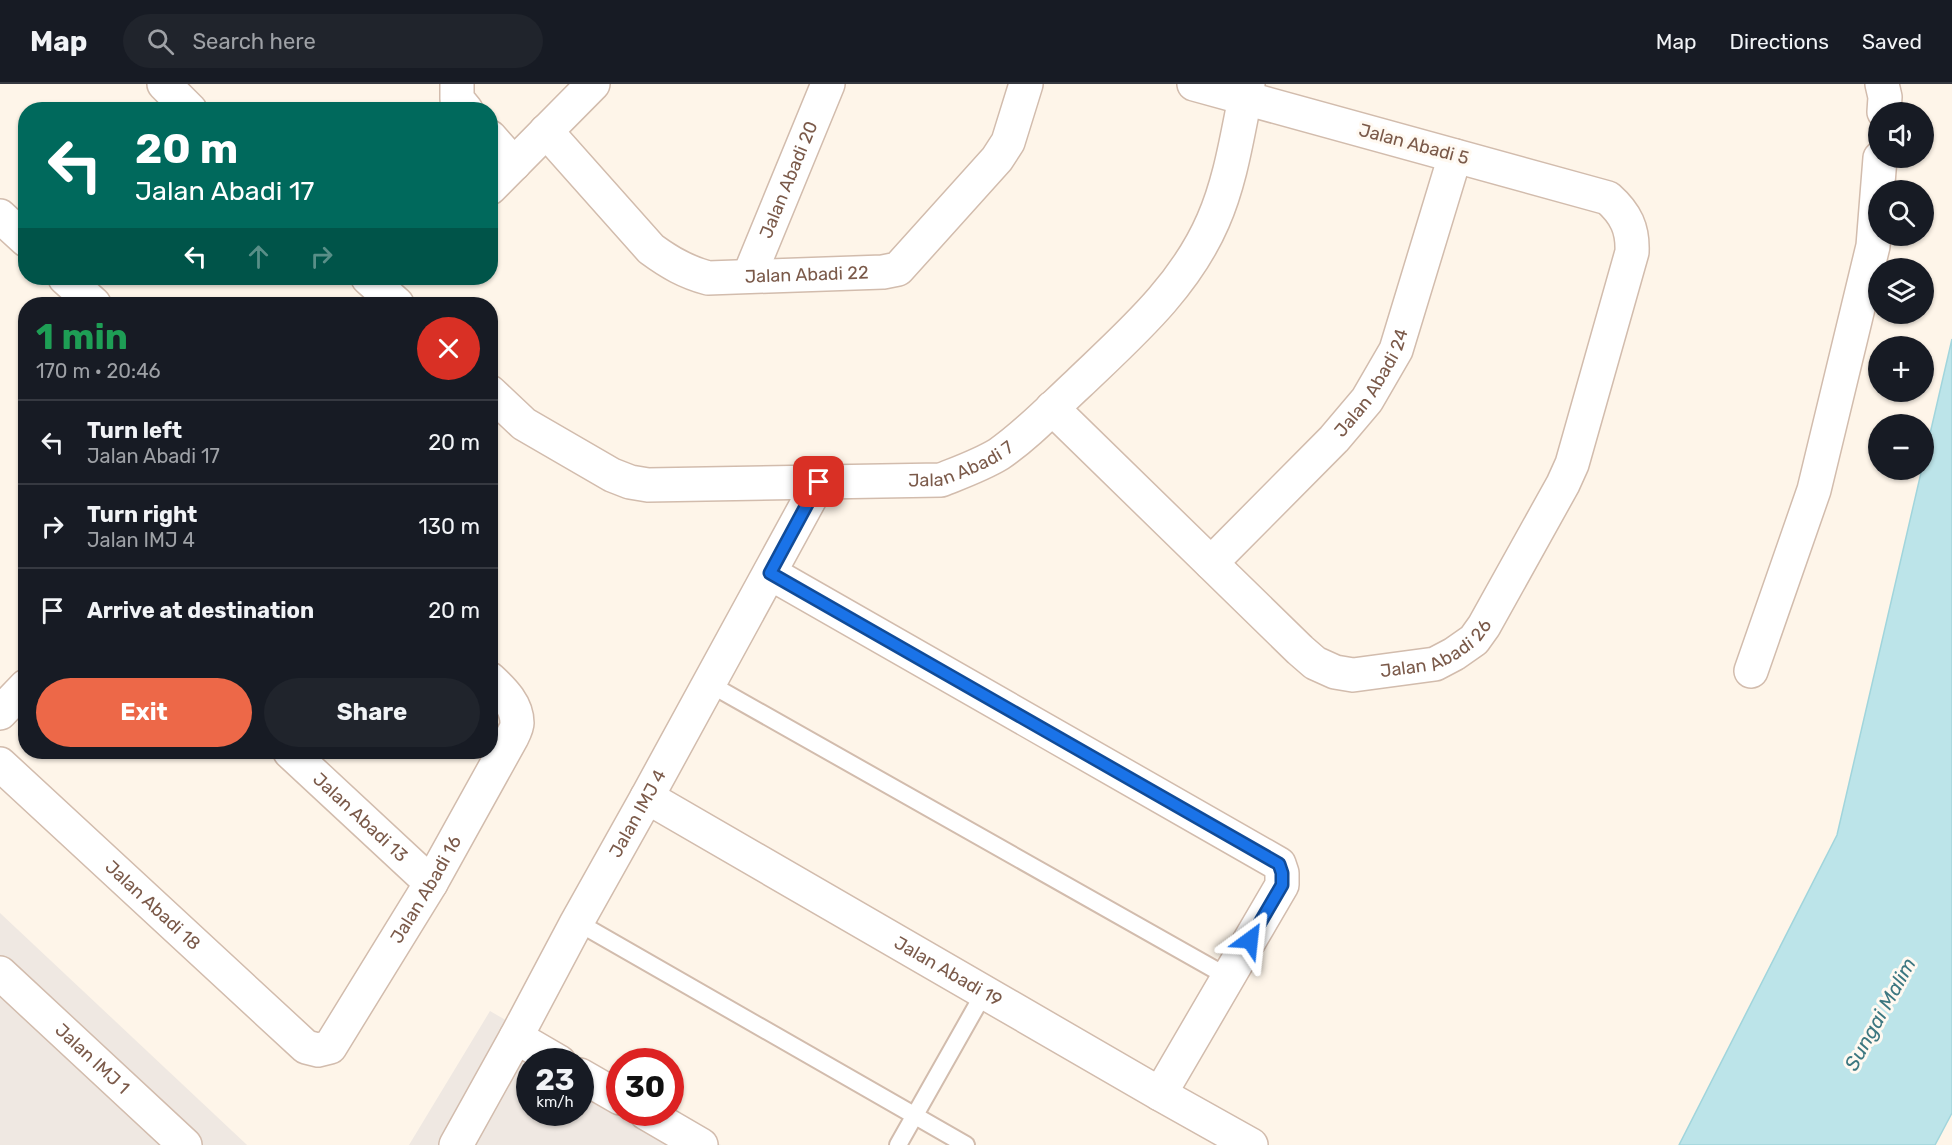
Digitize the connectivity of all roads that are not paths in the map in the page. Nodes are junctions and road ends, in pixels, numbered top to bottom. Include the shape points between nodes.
1 (164, 84) edge
2 (458, 84) edge
3 (593, 84) edge
4 (828, 84) edge
5 (1026, 84) edge
6 (1194, 84) edge
7 (1882, 84) edge
8 (1246, 91) edge
9 (182, 102) edge
10 (459, 102) edge
11 (1885, 102) edge
12 (546, 131) junction
13 (498, 146) edge
14 (1455, 156) junction
15 (514, 164) junction
16 (1879, 168) edge
17 (498, 180) edge
18 (0, 216) edge
19 (1624, 217) joint
20 (18, 233) edge
21 (749, 276) junction
22 (498, 400) edge
23 (1052, 408) junction
24 (819, 482) junction
25 (1211, 563) junction
26 (770, 573) junction
27 (1751, 671) dead end
28 (708, 683) junction
29 (498, 686) edge
30 (18, 694) edge
31 (0, 713) edge
32 (298, 759) edge
33 (0, 764) edge
34 (647, 797) junction
35 (431, 883) junction
36 (577, 922) junction
37 (0, 973) edge
38 (1228, 977) junction
39 (984, 993) junction
40 (516, 1037) junction
41 (306, 1047) joint
42 (535, 1048) edge
43 (1160, 1095) junction
44 (915, 1114) junction
45 (668, 1126) edge
46 (185, 1145) edge
47 (456, 1145) edge
48 (701, 1145) edge
49 (897, 1145) edge
50 (966, 1145) edge
51 (1251, 1145) edge

1 - 9 street
2 - 10 street
3 - 12 street
4 - 21 street, Jalan Abadi 20
5 - 21 street, Jalan Abadi 22 via 1008,142 997,159 898,269 884,273
6 - 8 street, Jalan Abadi 5
7 - 11 street
8 - 14 street, Jalan Abadi 5
8 - 23 street, Jalan Abadi 7 via 1228,176 1214,220 1197,255 1143,323
12 - 15 street
12 - 21 street, Jalan Abadi 22 via 651,249 668,262 708,278
13 - 15 street
14 - 19 street, Jalan Abadi 5 via 1608,198
14 - 25 street, Jalan Abadi 24 via 1396,350 1367,400 1334,439
15 - 17 street
16 - 27 street via 1874,246 1814,490
18 - 20 street
19 - 25 street, Jalan Abadi 26 via 1632,235 1632,252 1572,464 1474,640 1435,664 1353,675 1335,672 1315,663 1300,650
22 - 24 street, Jalan Abadi 7 via 524,424 630,482
23 - 24 street, Jalan Abadi 7 via 997,455 941,480
23 - 25 street, Jalan Abadi 26
24 - 26 street, Jalan IMJ 4
26 - 28 street, Jalan IMJ 4
26 - 38 street via 1279,864 1282,885
28 - 34 street, Jalan IMJ 4
28 - 38 lane
29 - 35 street, Jalan Abadi 16 via 506,693 517,724
30 - 31 street
32 - 35 street, Jalan Abadi 13
33 - 41 street, Jalan Abadi 18
34 - 36 street, Jalan IMJ 4
34 - 39 street, Jalan Abadi 19
35 - 41 street, Jalan Abadi 16 via 330,1047
36 - 40 street, Jalan IMJ 4
36 - 44 lane
37 - 46 street, Jalan IMJ 1
38 - 43 street
39 - 43 street, Jalan Abadi 19
39 - 44 lane
40 - 42 street
40 - 47 street, Jalan IMJ 4
43 - 51 street, Jalan Abadi 19
44 - 49 lane
44 - 50 lane
45 - 48 street

